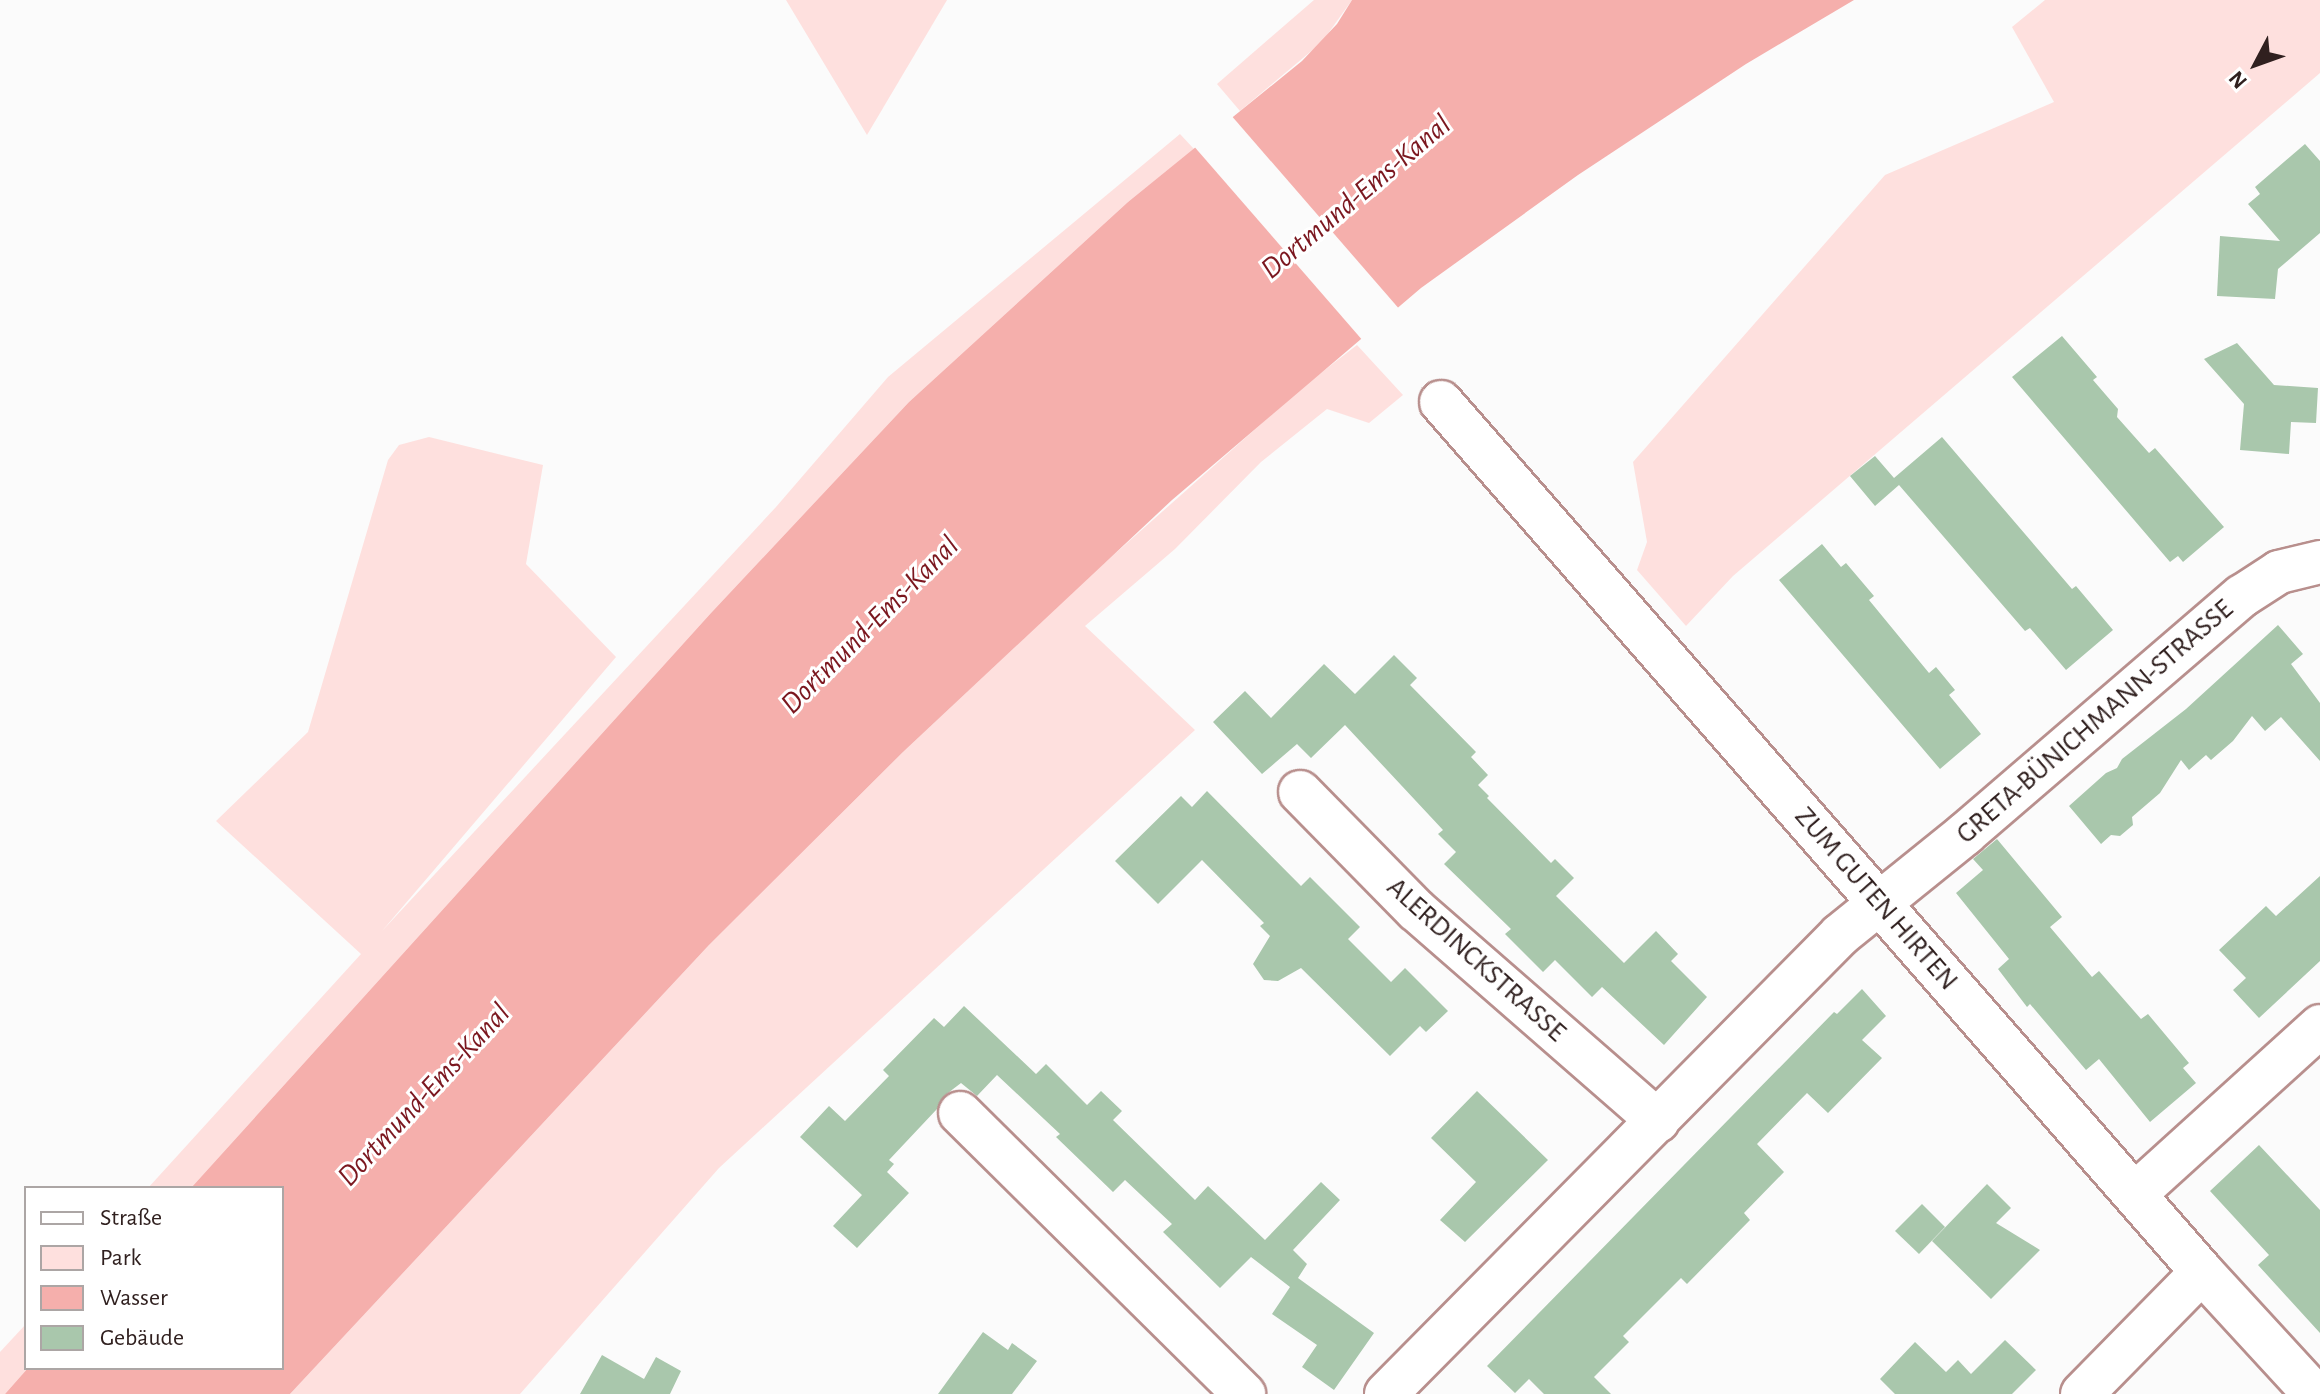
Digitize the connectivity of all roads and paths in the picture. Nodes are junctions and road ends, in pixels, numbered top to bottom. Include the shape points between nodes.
1 (1441, 402) dead end
2 (2320, 562) edge
3 (1300, 792) dead end
4 (1880, 902) junction
5 (2320, 1026) edge
6 (960, 1113) dead end
7 (1658, 1121) junction
8 (2135, 1194) junction
9 (2202, 1272) junction
10 (1244, 1394) edge
11 (1386, 1394) edge
12 (2082, 1394) edge
13 (2314, 1394) edge

1 - 4 street, ZUM GUTEN HIRTEN
2 - 4 street, GRETA-BÜNICHMANN-STRASSE via 2279,572 2242,596
3 - 7 street, ALERDINCKSTRASSE via 1416,910
4 - 7 street via 1840,935
4 - 8 street, ZUM GUTEN HIRTEN
5 - 8 street
6 - 10 street
7 - 11 street
8 - 9 street, ZUM GUTEN HIRTEN
9 - 12 street
9 - 13 street, ZUM GUTEN HIRTEN

